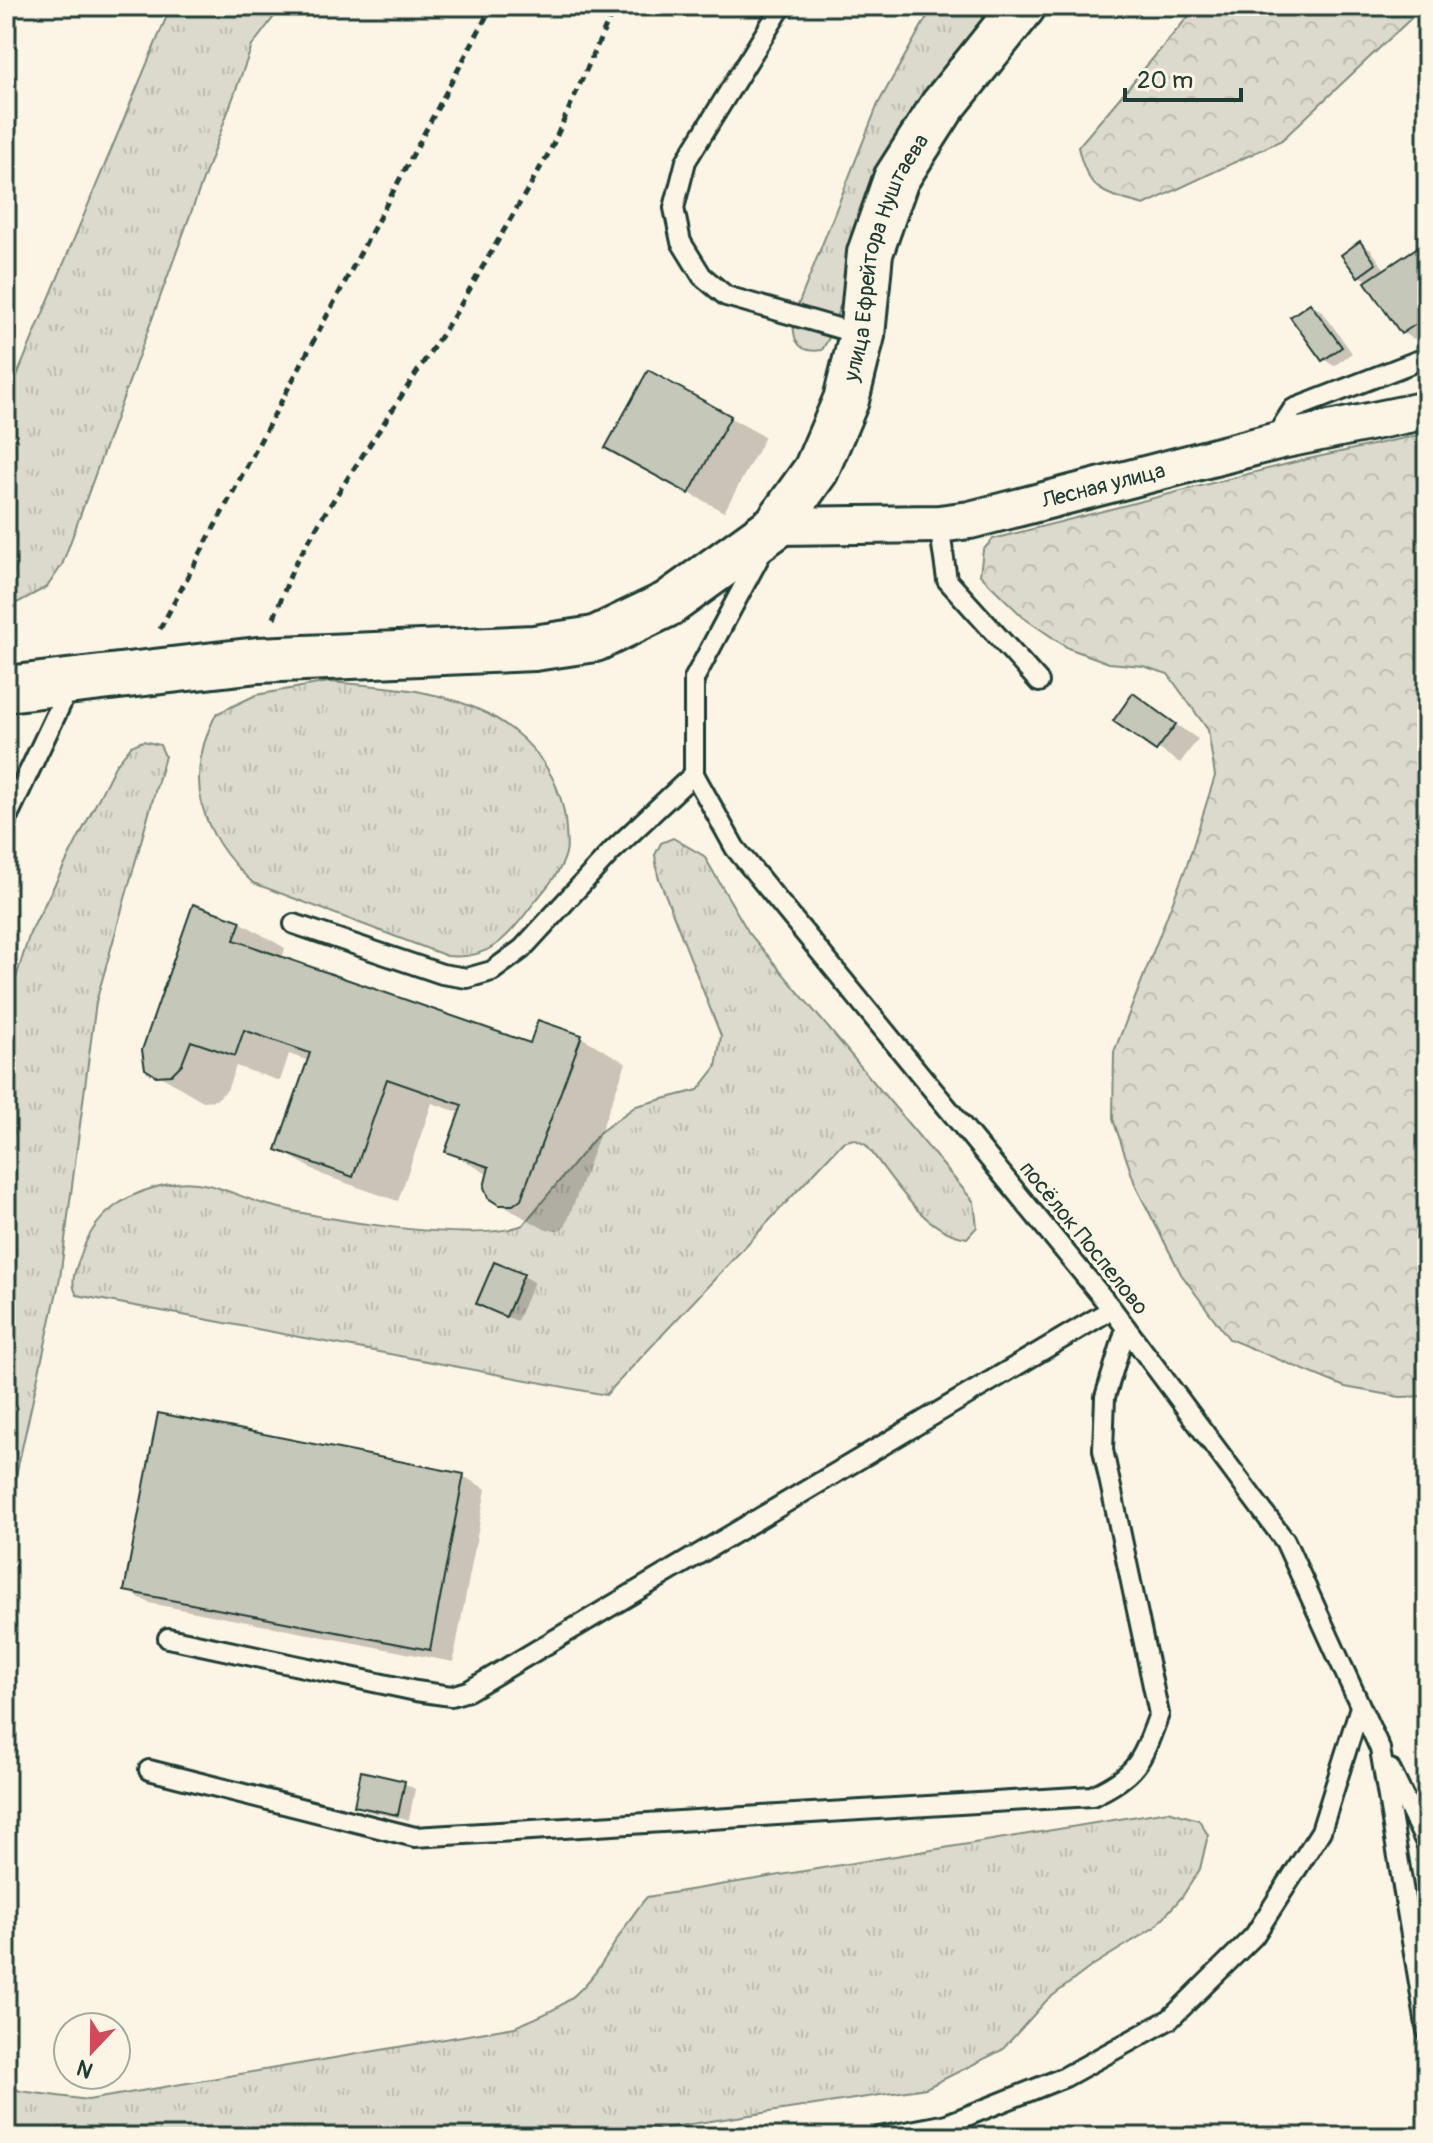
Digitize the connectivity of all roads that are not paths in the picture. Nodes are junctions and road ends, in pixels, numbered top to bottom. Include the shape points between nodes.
1 (782, 6) edge
2 (1023, 6) edge
3 (862, 335) junction
4 (1417, 361) dead end
5 (1427, 410) edge
6 (1281, 440) junction
7 (939, 524) junction
8 (776, 526) junction
9 (73, 681) junction
10 (1039, 682) dead end
11 (6, 689) edge
12 (694, 774) junction
13 (6, 820) edge
14 (294, 924) dead end
15 (1112, 1309) junction
16 (1126, 1328) junction
17 (168, 1638) dead end
18 (1360, 1707) junction
19 (1380, 1749) junction
20 (149, 1770) dead end
21 (1427, 1845) edge
22 (1427, 2031) edge
23 (879, 2137) edge

1 - 3 lane via 686,161 674,208 681,242 702,276 726,296
2 - 3 main road, улица Ефрейтора Нуштаева via 942,107 896,179 870,253
3 - 8 main road, улица Ефрейтора Нуштаева via 846,400 816,470
4 - 6 lane via 1293,409
5 - 6 street, Лесная улица
6 - 7 street, Лесная улица
7 - 8 street, Лесная улица
7 - 10 lane via 947,580
8 - 9 main road, улица Ефрейтора Нуштаева via 668,604 595,639 534,648 258,660
8 - 12 lane, посёлок Поспелово via 694,679
9 - 11 main road, улица Ефрейтора Нуштаева
9 - 13 lane
12 - 14 lane via 612,851 522,949 492,971 467,978 442,974
12 - 15 lane, посёлок Поспелово via 735,848
15 - 16 lane, посёлок Поспелово
15 - 17 lane via 459,1694 416,1691
16 - 18 lane, посёлок Поспелово via 1285,1541
16 - 20 lane via 1105,1397 1103,1450 1159,1714 1145,1754 1124,1781 1092,1796 415,1837
18 - 19 lane, посёлок Поспелово
18 - 23 lane via 1321,1831 1254,1936 1170,2019 1065,2077 947,2124
19 - 21 lane
19 - 22 lane, посёлок Поспелово

